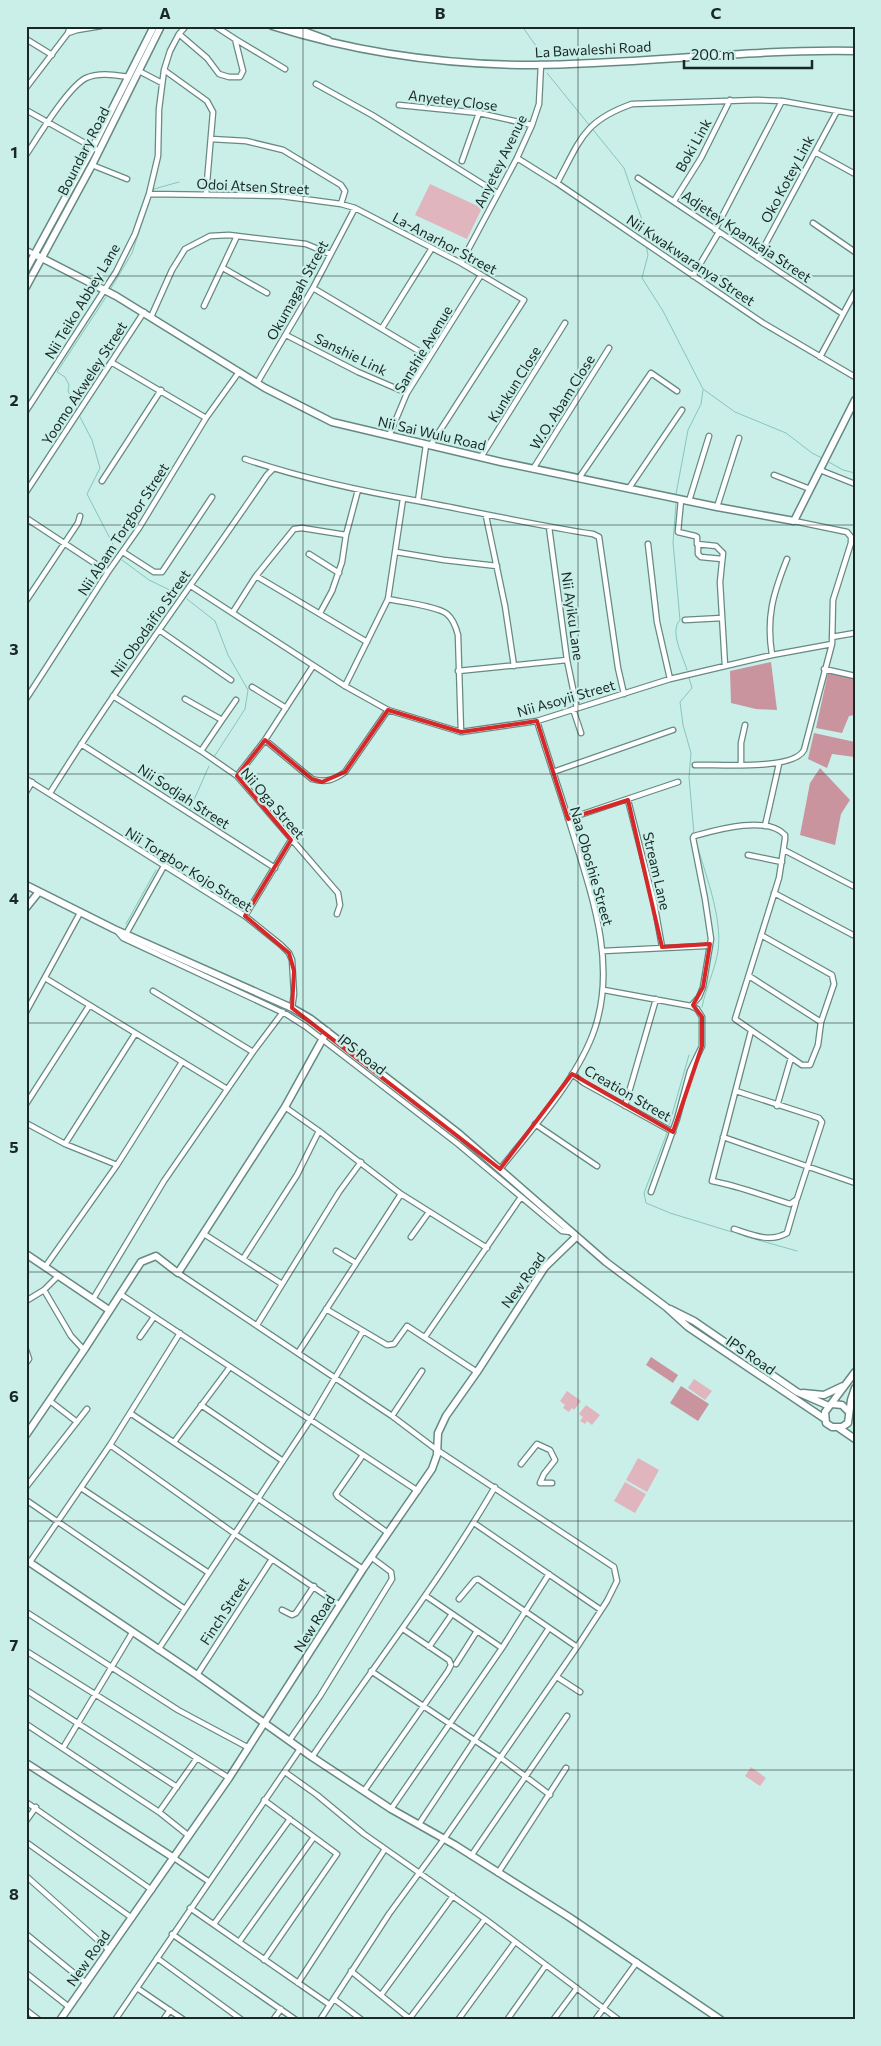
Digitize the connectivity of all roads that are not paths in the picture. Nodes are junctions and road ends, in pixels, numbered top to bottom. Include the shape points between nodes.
1 (70, 26) edge
2 (101, 26) edge
3 (154, 26) edge
4 (161, 26) edge
5 (186, 26) edge
6 (215, 26) edge
7 (272, 26) edge
8 (290, 26) edge
9 (68, 33) junction
10 (179, 34) junction
11 (26, 39) edge
12 (235, 40) junction
13 (333, 43) junction
14 (855, 51) edge
15 (52, 55) junction
16 (542, 64) junction
17 (285, 69) dead end
18 (164, 70) junction
19 (139, 71) junction
20 (129, 77) junction
21 (162, 83) junction
22 (316, 84) dead end
23 (26, 88) edge
24 (730, 100) junction
25 (782, 101) junction
26 (399, 105) dead end
27 (26, 110) edge
28 (837, 111) junction
29 (479, 113) junction
30 (855, 114) edge
31 (48, 122) junction
32 (532, 125) junction
33 (211, 139) junction
34 (96, 149) junction
35 (814, 152) junction
36 (26, 155) edge
37 (516, 158) junction
38 (462, 161) dead end
39 (92, 165) junction
40 (855, 174) edge
41 (638, 178) dead end
42 (127, 180) dead end
43 (557, 183) junction
44 (497, 193) junction
45 (152, 194) junction
46 (206, 194) junction
47 (674, 201) junction
48 (341, 204) junction
49 (355, 208) junction
50 (813, 223) dead end
51 (717, 231) junction
52 (237, 236) junction
53 (432, 248) junction
54 (26, 250) edge
55 (855, 252) edge
56 (34, 254) junction
57 (330, 254) junction
58 (42, 257) junction
59 (758, 258) junction
60 (461, 263) junction
61 (223, 268) junction
62 (26, 270) edge
63 (481, 275) junction
64 (693, 276) junction
65 (26, 287) edge
66 (313, 288) junction
67 (104, 290) junction
68 (855, 292) edge
69 (267, 293) dead end
70 (204, 306) dead end
71 (144, 312) junction
72 (843, 314) junction
73 (151, 317) junction
74 (565, 322) dead end
75 (382, 328) junction
76 (286, 335) junction
77 (609, 348) dead end
78 (430, 357) junction
79 (820, 357) junction
80 (111, 362) junction
81 (239, 372) junction
82 (855, 378) edge
83 (257, 383) junction
84 (161, 390) junction
85 (677, 392) dead end
86 (407, 393) junction
87 (855, 400) edge
88 (682, 410) dead end
89 (26, 411) edge
90 (206, 418) junction
91 (709, 436) dead end
92 (389, 437) junction
93 (739, 438) dead end
94 (428, 445) junction
95 (481, 458) junction
96 (245, 459) dead end
97 (273, 469) junction
98 (533, 469) junction
99 (821, 469) junction
100 (774, 475) dead end
101 (578, 478) junction
102 (102, 481) dead end
103 (855, 484) edge
104 (629, 488) junction
105 (810, 489) junction
106 (358, 490) junction
107 (26, 492) edge
108 (212, 497) dead end
109 (403, 499) junction
110 (681, 500) junction
111 (418, 501) junction
112 (689, 502) junction
113 (716, 507) junction
114 (80, 516) dead end
115 (486, 516) junction
116 (26, 518) edge
117 (794, 521) junction
118 (549, 527) junction
119 (346, 535) junction
120 (65, 543) junction
121 (648, 544) dead end
122 (698, 545) junction
123 (123, 552) junction
124 (396, 552) junction
125 (309, 554) dead end
126 (787, 559) dead end
127 (722, 560) junction
128 (497, 566) junction
129 (108, 572) junction
130 (339, 572) junction
131 (256, 576) junction
132 (191, 586) junction
133 (388, 599) junction
134 (26, 601) edge
135 (232, 612) junction
136 (320, 613) junction
137 (722, 618) junction
138 (685, 620) dead end
139 (159, 630) junction
140 (855, 633) edge
141 (832, 637) junction
142 (367, 642) junction
143 (832, 644) junction
144 (772, 655) junction
145 (567, 660) junction
146 (313, 666) junction
147 (514, 666) junction
148 (725, 666) junction
149 (824, 669) junction
150 (458, 671) junction
151 (855, 676) edge
152 (670, 679) junction
153 (231, 680) dead end
154 (345, 686) junction
155 (252, 688) dead end
156 (624, 694) junction
157 (112, 696) junction
158 (26, 699) edge
159 (185, 699) dead end
160 (236, 700) dead end
161 (286, 708) junction
162 (575, 708) junction
163 (388, 710) junction
164 (222, 720) junction
165 (537, 721) junction
166 (745, 725) dead end
167 (673, 730) dead end
168 (461, 732) junction
169 (581, 733) dead end
170 (265, 740) junction
171 (81, 744) junction
172 (201, 751) junction
173 (741, 764) junction
174 (779, 764) junction
175 (694, 765) dead end
176 (553, 772) junction
177 (237, 776) junction
178 (26, 780) edge
179 (32, 782) junction
180 (678, 782) dead end
181 (26, 792) edge
182 (50, 794) junction
183 (628, 800) junction
184 (568, 819) junction
185 (765, 826) junction
186 (291, 840) junction
187 (784, 850) junction
188 (748, 855) dead end
189 (782, 862) junction
190 (164, 866) junction
191 (274, 868) junction
192 (26, 885) edge
193 (855, 887) edge
194 (38, 893) junction
195 (774, 893) junction
196 (26, 908) edge
197 (80, 913) junction
198 (337, 914) dead end
199 (245, 916) junction
200 (116, 930) junction
201 (126, 934) junction
202 (760, 935) junction
203 (853, 935) dead end
204 (710, 944) junction
205 (662, 947) junction
206 (603, 951) junction
207 (749, 976) junction
208 (45, 978) junction
209 (604, 990) junction
210 (153, 991) dead end
211 (656, 999) junction
212 (89, 1006) junction
213 (691, 1006) junction
214 (292, 1008) junction
215 (26, 1012) edge
216 (283, 1012) junction
217 (821, 1022) junction
218 (327, 1031) junction
219 (752, 1031) junction
220 (134, 1034) junction
221 (322, 1039) junction
222 (253, 1052) junction
223 (792, 1058) junction
224 (182, 1062) junction
225 (572, 1074) junction
226 (227, 1089) junction
227 (736, 1092) junction
228 (26, 1104) edge
229 (625, 1106) junction
230 (776, 1106) junction
231 (285, 1107) junction
232 (26, 1122) edge
233 (535, 1124) junction
234 (320, 1131) junction
235 (673, 1132) junction
236 (723, 1136) junction
237 (65, 1144) junction
238 (361, 1162) junction
239 (117, 1165) junction
240 (598, 1166) dead end
241 (806, 1166) junction
242 (500, 1169) junction
243 (855, 1183) edge
244 (651, 1192) dead end
245 (401, 1194) junction
246 (521, 1197) junction
247 (796, 1202) junction
248 (429, 1212) junction
249 (734, 1229) dead end
250 (204, 1234) junction
251 (574, 1234) junction
252 (411, 1237) dead end
253 (487, 1248) junction
254 (336, 1251) dead end
255 (26, 1254) edge
256 (243, 1259) junction
257 (356, 1263) junction
258 (45, 1267) junction
259 (178, 1273) junction
260 (58, 1276) junction
261 (282, 1284) junction
262 (44, 1290) junction
263 (120, 1294) junction
264 (93, 1299) junction
265 (26, 1301) edge
266 (666, 1307) junction
267 (326, 1309) junction
268 (109, 1310) junction
269 (154, 1317) junction
270 (258, 1325) junction
271 (363, 1331) junction
272 (180, 1333) junction
273 (140, 1337) dead end
274 (425, 1337) junction
275 (26, 1350) edge
276 (84, 1350) junction
277 (298, 1353) junction
278 (26, 1363) edge
279 (230, 1367) junction
280 (422, 1372) dead end
281 (477, 1372) junction
282 (855, 1372) edge
283 (335, 1378) junction
284 (847, 1384) junction
285 (855, 1388) edge
286 (797, 1392) junction
287 (50, 1401) junction
288 (201, 1405) junction
289 (830, 1405) junction
290 (87, 1409) dead end
291 (130, 1413) junction
292 (392, 1416) junction
293 (825, 1419) junction
294 (851, 1419) edge
295 (310, 1420) junction
296 (78, 1422) junction
297 (839, 1428) junction
298 (26, 1435) edge
299 (855, 1439) edge
300 (174, 1442) junction
301 (110, 1445) junction
302 (437, 1450) junction
303 (363, 1455) junction
304 (283, 1461) junction
305 (521, 1464) dead end
306 (552, 1483) dead end
307 (26, 1487) edge
308 (495, 1487) junction
309 (81, 1488) junction
310 (418, 1491) junction
311 (258, 1498) junction
312 (26, 1500) edge
313 (58, 1522) junction
314 (474, 1523) junction
315 (388, 1533) junction
316 (235, 1534) junction
317 (371, 1557) junction
318 (272, 1559) junction
319 (28, 1561) edge
320 (363, 1569) junction
321 (209, 1573) junction
322 (549, 1574) junction
323 (314, 1586) junction
324 (426, 1596) junction
325 (459, 1599) dead end
326 (340, 1605) junction
327 (185, 1609) junction
328 (282, 1610) dead end
329 (601, 1610) junction
330 (525, 1611) junction
331 (26, 1612) edge
332 (452, 1614) junction
333 (549, 1628) junction
334 (403, 1629) junction
335 (477, 1631) junction
336 (132, 1633) junction
337 (429, 1647) junction
338 (577, 1647) junction
339 (502, 1648) junction
340 (158, 1650) junction
341 (26, 1651) edge
342 (456, 1664) dead end
343 (110, 1668) junction
344 (371, 1672) junction
345 (197, 1675) junction
346 (558, 1677) junction
347 (26, 1690) edge
348 (580, 1692) dead end
349 (94, 1694) junction
350 (422, 1706) junction
351 (568, 1716) dead end
352 (77, 1723) junction
353 (26, 1724) edge
354 (265, 1724) junction
355 (450, 1725) junction
356 (289, 1741) junction
357 (475, 1741) junction
358 (63, 1748) junction
359 (249, 1748) junction
360 (300, 1749) junction
361 (312, 1757) junction
362 (197, 1758) junction
363 (501, 1758) junction
364 (26, 1763) edge
365 (566, 1768) dead end
366 (285, 1772) junction
367 (229, 1778) junction
368 (525, 1778) junction
369 (177, 1787) junction
370 (364, 1791) junction
371 (550, 1796) junction
372 (264, 1800) junction
373 (26, 1802) edge
374 (36, 1807) junction
375 (391, 1809) junction
376 (159, 1812) junction
377 (290, 1819) junction
378 (26, 1821) edge
379 (419, 1824) junction
380 (189, 1836) junction
381 (314, 1837) junction
382 (444, 1839) junction
383 (26, 1842) edge
384 (385, 1849) junction
385 (471, 1856) junction
386 (174, 1858) junction
387 (419, 1873) junction
388 (498, 1873) junction
389 (26, 1876) edge
390 (208, 1881) junction
391 (152, 1890) junction
392 (453, 1896) junction
393 (190, 1908) junction
394 (132, 1918) junction
395 (485, 1919) junction
396 (214, 1924) junction
397 (26, 1934) edge
398 (172, 1934) junction
399 (239, 1942) junction
400 (515, 1942) junction
401 (109, 1950) junction
402 (157, 1958) junction
403 (264, 1960) junction
404 (637, 1961) junction
405 (546, 1965) junction
406 (351, 1971) junction
407 (26, 1974) edge
408 (86, 1983) junction
409 (298, 1983) junction
410 (137, 1988) junction
411 (577, 1988) junction
412 (381, 1995) junction
413 (334, 1999) junction
414 (330, 2005) junction
415 (69, 2007) junction
416 (603, 2008) junction
417 (281, 2009) junction
418 (26, 2010) edge
419 (170, 2010) junction
420 (411, 2019) edge
421 (39, 2020) edge
422 (60, 2020) edge
423 (115, 2020) edge
424 (163, 2020) edge
425 (184, 2020) edge
426 (242, 2020) edge
427 (273, 2020) edge
428 (296, 2020) edge
429 (320, 2020) edge
430 (362, 2020) edge
431 (458, 2020) edge
432 (507, 2020) edge
433 (553, 2020) edge
434 (595, 2020) edge
435 (620, 2020) edge
436 (721, 2020) edge

1 - 9 street
2 - 9 street
3 - 20 street, Boundary Road
4 - 19 street, Boundary Road
5 - 10 street, Nii Teiko Abbey Lane
6 - 12 street
7 - 13 street, La Bawaleshi Road
8 - 13 street, La Bawaleshi Road
9 - 15 street
10 - 12 street via 207,58 219,74 229,78 240,78 243,71
10 - 18 street, Nii Teiko Abbey Lane
11 - 15 street
12 - 17 street
13 - 16 street, La Bawaleshi Road via 419,57
14 - 16 street, La Bawaleshi Road via 796,50
15 - 23 street
16 - 32 street, Anyetey Avenue via 539,104
18 - 21 street, Nii Teiko Abbey Lane
18 - 33 street via 211,107
19 - 21 street
19 - 34 street, Boundary Road
20 - 31 street via 113,74 85,79
20 - 34 street, Boundary Road
21 - 45 street, Nii Teiko Abbey Lane via 158,109 158,156
22 - 44 street
24 - 25 street
24 - 43 street via 632,104 616,110 588,127
24 - 47 street, Boki Link via 701,158
25 - 28 street
25 - 51 street
26 - 29 street, Anyetey Close
27 - 31 street
28 - 30 street
28 - 35 street, Oko Kotey Link
29 - 32 street, Anyetey Close
29 - 38 street
31 - 34 street
31 - 36 street
32 - 37 street, Anyetey Avenue
33 - 46 street
33 - 48 street via 246,141 288,152 341,185 344,191
34 - 39 street, Boundary Road
34 - 56 street, Boundary Road
35 - 40 street
35 - 59 street, Oko Kotey Link
37 - 43 street, Nii Kwakwaranya Street
37 - 44 street, Anyetey Avenue
39 - 42 street
39 - 58 street, Boundary Road
41 - 47 street, Adjetey Kpankaja Street
43 - 64 street, Nii Kwakwaranya Street
44 - 60 street, Anyetey Avenue
45 - 46 street, Odoi Atsen Street
45 - 67 street, Nii Teiko Abbey Lane via 116,272
46 - 48 street, Odoi Atsen Street via 281,196
47 - 51 street, Adjetey Kpankaja Street
48 - 49 street, Odoi Atsen Street
49 - 53 street, La-Anarhor Street
49 - 57 street, Okumagah Street
50 - 55 street
51 - 59 street, Adjetey Kpankaja Street
51 - 64 street
52 - 57 street via 306,244
52 - 61 street
52 - 73 street via 210,236 185,249
53 - 60 street, La-Anarhor Street
53 - 75 street
54 - 56 street
56 - 58 street, Nii Sai Wulu Road
56 - 62 street, Boundary Road
57 - 66 street, Okumagah Street
58 - 65 street, Boundary Road
58 - 67 street, Nii Sai Wulu Road
59 - 72 street, Adjetey Kpankaja Street
60 - 63 street, La-Anarhor Street
61 - 69 street
61 - 70 street
63 - 78 street, Sanshie Avenue
63 - 94 street, La-Anarhor Street via 524,300
64 - 79 street, Nii Kwakwaranya Street
66 - 75 street
66 - 76 street, Okumagah Street
67 - 71 street, Nii Sai Wulu Road
67 - 89 street, Nii Teiko Abbey Lane
68 - 72 street
71 - 73 street, Nii Sai Wulu Road
71 - 80 street, Yoomo Akweley Street
72 - 79 street
73 - 81 street, Nii Sai Wulu Road
74 - 95 street, Kunkun Close
75 - 78 street
76 - 83 street, Okumagah Street
76 - 86 street, Sanshie Link
77 - 98 street, W.O. Abam Close
78 - 86 street, Sanshie Avenue
79 - 82 street, Nii Kwakwaranya Street
80 - 84 street
80 - 107 street, Yoomo Akweley Street
81 - 83 street, Nii Sai Wulu Road
81 - 90 street, Nii Abam Torgbor Street
83 - 92 street, Nii Sai Wulu Road via 332,422
84 - 90 street
84 - 102 street
85 - 101 street via 651,373
86 - 92 street, Sanshie Avenue
87 - 99 street
88 - 104 street
90 - 123 street, Nii Abam Torgbor Street
91 - 112 street
92 - 94 street, Nii Sai Wulu Road
93 - 113 street
94 - 95 street, Nii Sai Wulu Road
94 - 111 street
95 - 98 street, Nii Sai Wulu Road
96 - 97 street
97 - 106 street
97 - 132 street, Nii Obodaifio Street
98 - 101 street, Nii Sai Wulu Road
99 - 103 street
99 - 105 street
100 - 105 street
101 - 104 street, Nii Sai Wulu Road
104 - 110 street, Nii Sai Wulu Road
105 - 117 street
106 - 109 street
106 - 119 street
108 - 123 street via 162,572 154,572
109 - 111 street
109 - 124 street
110 - 112 street, Nii Sai Wulu Road
110 - 122 street via 678,532 695,536
111 - 115 street
112 - 113 street, Nii Sai Wulu Road
113 - 117 street, Nii Sai Wulu Road
114 - 120 street
115 - 118 street
115 - 128 street
116 - 120 street
117 - 141 street, Nii Sai Wulu Road via 847,532 851,537 852,543 833,600
118 - 145 street, Nii Ayiku Lane
118 - 156 street via 600,537
119 - 130 street
119 - 131 street via 294,529
120 - 129 street
120 - 134 street
121 - 152 street via 657,622
122 - 127 street via 700,557
122 - 127 street via 716,546 723,553
123 - 129 street, Nii Abam Torgbor Street
124 - 128 street
124 - 133 street
125 - 130 street
126 - 144 street via 770,612 768,629
127 - 137 street
128 - 147 street
129 - 158 street, Nii Abam Torgbor Street
130 - 136 street
131 - 135 street
131 - 136 street
132 - 135 street, Nii Asoyii Street
132 - 139 street, Nii Obodaifio Street
133 - 142 street
133 - 150 street via 446,614 455,624 458,635
135 - 146 street, Nii Asoyii Street
136 - 142 street
137 - 138 street
137 - 148 street
139 - 153 street
139 - 157 street, Nii Obodaifio Street
140 - 141 street
141 - 143 street
142 - 154 street
143 - 144 street, Nii Asoyii Street
143 - 149 street
144 - 148 street, Nii Asoyii Street
145 - 147 street
145 - 162 street, Nii Ayiku Lane
146 - 154 street, Nii Asoyii Street
146 - 161 street
147 - 150 street
148 - 152 street, Nii Asoyii Street
149 - 151 street
149 - 174 street via 804,750 798,757
150 - 168 street
152 - 156 street, Nii Asoyii Street
154 - 163 street, Nii Asoyii Street
155 - 161 street
156 - 162 street, Nii Asoyii Street
157 - 171 street, Nii Obodaifio Street
157 - 172 street, Nii Oga Street
159 - 164 street
160 - 164 street
161 - 170 street
162 - 165 street, Nii Asoyii Street
162 - 169 street, Nii Ayiku Lane
163 - 168 street, Nii Asoyii Street
163 - 170 street via 345,772 335,780 322,782 312,779
164 - 172 street
165 - 168 street, Nii Asoyii Street
165 - 176 street, Naa Oboshie Street
166 - 173 street
167 - 176 street
170 - 177 street
171 - 182 street, Nii Obodaifio Street
171 - 191 street, Nii Sodjah Street
172 - 177 street, Nii Oga Street
173 - 174 street
173 - 175 street
174 - 185 street
176 - 184 street, Naa Oboshie Street
177 - 186 street, Nii Oga Street
178 - 179 street, Nii Torgbor Kojo Street
179 - 181 street
179 - 182 street, Nii Torgbor Kojo Street
180 - 183 street
182 - 190 street, Nii Torgbor Kojo Street
183 - 184 street
183 - 205 street, Stream Lane
184 - 206 street, Naa Oboshie Street via 594,904
185 - 187 street via 783,832 786,839
185 - 204 street via 732,827 693,838
186 - 191 street
186 - 198 street, Nii Oga Street via 338,893 340,905
187 - 189 street
187 - 193 street
188 - 189 street
189 - 195 street
190 - 199 street, Nii Torgbor Kojo Street
190 - 201 street
191 - 199 street
192 - 194 street, IPS Road
194 - 196 street
194 - 197 street, IPS Road
195 - 202 street
195 - 203 street
197 - 200 street, IPS Road
197 - 208 street
199 - 214 street, Nii Torgbor Kojo Street via 290,953 294,971
200 - 201 street, IPS Road
200 - 216 street, IPS Road via 123,938
201 - 214 street, IPS Road
202 - 207 street
202 - 217 street via 832,975 834,984
204 - 205 street
204 - 213 street via 703,988
205 - 206 street
206 - 209 street, Naa Oboshie Street
207 - 217 street
207 - 219 street via 735,1019
208 - 212 street
208 - 215 street
209 - 211 street
209 - 225 street, Naa Oboshie Street via 595,1029
210 - 222 street
211 - 213 street
211 - 229 street
212 - 220 street
212 - 228 street
213 - 235 street via 702,1017 702,1046 690,1071
214 - 218 street, IPS Road
216 - 221 street, IPS Road
216 - 222 street
217 - 223 street via 818,1045 810,1065 802,1065
218 - 221 street
218 - 242 street, IPS Road
219 - 223 street
219 - 227 street
220 - 224 street
220 - 237 street
221 - 231 street
221 - 246 street, IPS Road
222 - 226 street
223 - 230 street
224 - 226 street
224 - 239 street
225 - 229 street, Creation Street
225 - 233 street, Naa Oboshie Street
226 - 264 street via 151,1201
227 - 230 street
227 - 236 street
229 - 235 street, Creation Street
230 - 241 street via 819,1118 822,1122
231 - 234 street
231 - 250 street
232 - 237 street
233 - 240 street
233 - 242 street, Naa Oboshie Street
234 - 238 street
234 - 256 street via 297,1175
235 - 244 street
236 - 241 street
236 - 247 street via 712,1181 790,1204
237 - 239 street
238 - 245 street
238 - 261 street
239 - 258 street
241 - 243 street
241 - 247 street
242 - 251 street, IPS Road
245 - 248 street
245 - 257 street
246 - 251 street, IPS Road via 562,1231
246 - 253 street
247 - 249 street via 787,1233 779,1237 765,1238
248 - 252 street
248 - 253 street
250 - 256 street
250 - 259 street
251 - 266 street, IPS Road
251 - 281 street, New Road via 545,1267
253 - 274 street
254 - 257 street
255 - 258 street
256 - 261 street
257 - 267 street
258 - 260 street
259 - 263 street via 156,1256 149,1257 141,1262
259 - 270 street
260 - 262 street
260 - 264 street
261 - 270 street
262 - 265 street
262 - 276 street via 71,1336
263 - 268 street
263 - 269 street
264 - 268 street
266 - 286 street, IPS Road via 688,1318
266 - 293 street, IPS Road via 688,1327
267 - 271 street
267 - 277 street
268 - 276 street
269 - 272 street
269 - 273 street
270 - 277 street
271 - 274 street via 387,1346 394,1344 407,1326
271 - 283 street
272 - 279 street
272 - 291 street
274 - 281 street
275 - 278 street via 29,1358
276 - 287 street
277 - 283 street
279 - 288 street
279 - 295 street
280 - 292 street
281 - 302 street, New Road via 446,1416 438,1433
282 - 284 street
283 - 292 street
283 - 295 street
284 - 286 street via 828,1394
284 - 289 street
285 - 294 street
286 - 289 street, IPS Road
287 - 296 street
287 - 298 street
288 - 300 street
288 - 304 street
289 - 293 street
289 - 294 street via 842,1405
290 - 296 street
291 - 300 street
291 - 301 street
292 - 302 street
293 - 297 street via 829,1425
294 - 297 street
295 - 303 street
295 - 304 street
296 - 307 street
297 - 299 street
300 - 311 street
301 - 309 street
301 - 316 street
302 - 308 street
302 - 310 street, New Road via 432,1470
303 - 310 street
303 - 315 street via 336,1494
304 - 311 street
305 - 306 street via 537,1444 550,1450 555,1460 540,1481 542,1484
308 - 314 street
308 - 329 street via 614,1567 617,1581
309 - 313 street
309 - 321 street
310 - 315 street, New Road
311 - 316 street
311 - 320 street
312 - 313 street
313 - 319 street
313 - 327 street
314 - 322 street
314 - 324 street
315 - 317 street, New Road
316 - 318 street
316 - 321 street
317 - 320 street, New Road
317 - 356 street via 390,1572 392,1579
318 - 323 street
318 - 345 street, Finch Street
319 - 336 street
320 - 326 street, New Road
321 - 327 street
322 - 329 street
322 - 330 street
323 - 326 street
323 - 328 street via 296,1613 292,1615
324 - 332 street
324 - 334 street
325 - 330 street via 478,1579
326 - 354 street, New Road
327 - 340 street
329 - 338 street
330 - 333 street
330 - 339 street
331 - 343 street
332 - 335 street
332 - 337 street
333 - 338 street
333 - 357 street
334 - 337 street
334 - 344 street
335 - 339 street
335 - 342 street
336 - 340 street
336 - 343 street
337 - 350 street via 451,1664
338 - 346 street
339 - 355 street
340 - 345 street
341 - 349 street
343 - 349 street
343 - 359 street
344 - 350 street
344 - 361 street
345 - 354 street
346 - 348 street
346 - 363 street
347 - 352 street
349 - 352 street
349 - 362 street
350 - 355 street
350 - 370 street
351 - 368 street
352 - 358 street
352 - 369 street
353 - 358 street
354 - 356 street
354 - 359 street, New Road
355 - 357 street
355 - 375 street
356 - 360 street
357 - 363 street
357 - 379 street
358 - 376 street
359 - 367 street, New Road
360 - 361 street
360 - 366 street
361 - 370 street
362 - 367 street
362 - 369 street
363 - 368 street
363 - 382 street
364 - 386 street
365 - 371 street
366 - 372 street
366 - 384 street
367 - 380 street, New Road
368 - 371 street
368 - 385 street
369 - 376 street
370 - 375 street
371 - 388 street
372 - 377 street
372 - 390 street
373 - 374 street
374 - 378 street
374 - 391 street
375 - 379 street
376 - 380 street
377 - 381 street
377 - 396 street
379 - 382 street
380 - 386 street, New Road
381 - 399 street
381 - 403 street via 337,1854
382 - 385 street
382 - 387 street
383 - 394 street
384 - 387 street
384 - 409 street
385 - 388 street
386 - 390 street
386 - 391 street, New Road
387 - 392 street
387 - 406 street
388 - 404 street
389 - 401 street
390 - 393 street
391 - 394 street, New Road
392 - 395 street
392 - 412 street
393 - 396 street
393 - 398 street
394 - 401 street, New Road
395 - 400 street
395 - 420 street
396 - 399 street
397 - 408 street
398 - 402 street
398 - 417 street
399 - 403 street
400 - 405 street
400 - 431 street
401 - 408 street, New Road
402 - 410 street
402 - 426 street
403 - 409 street
404 - 416 street
404 - 436 street
405 - 411 street
405 - 432 street
406 - 412 street
406 - 413 street
407 - 415 street
408 - 415 street, New Road
409 - 414 street
410 - 419 street
410 - 423 street
411 - 416 street
411 - 433 street
412 - 420 street
413 - 414 street
413 - 430 street
414 - 429 street
415 - 422 street, New Road
416 - 434 street
416 - 435 street
417 - 427 street
417 - 428 street
418 - 421 street
419 - 424 street
419 - 425 street

